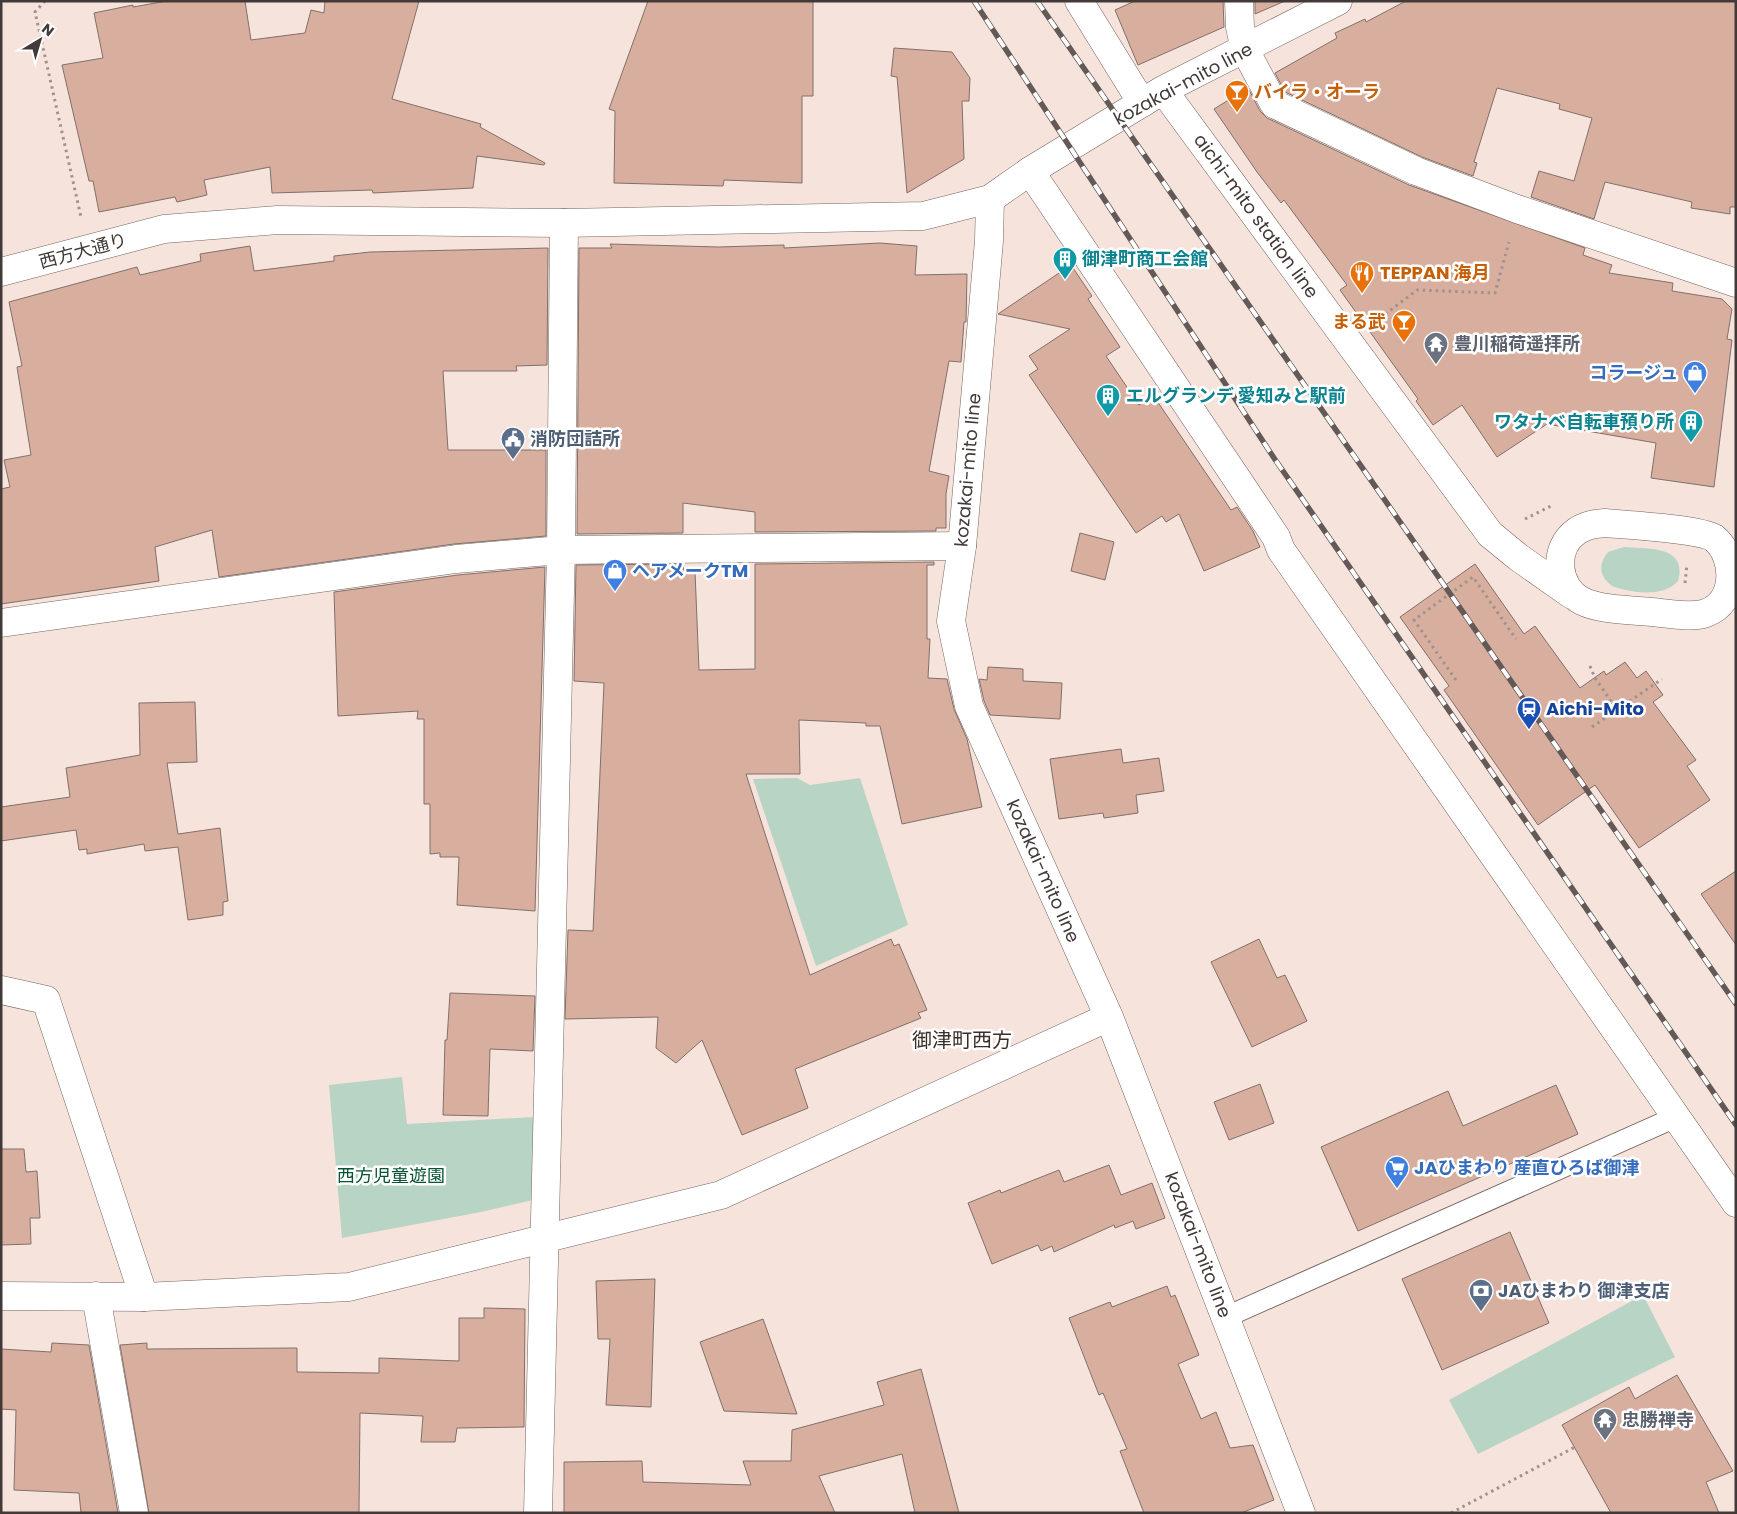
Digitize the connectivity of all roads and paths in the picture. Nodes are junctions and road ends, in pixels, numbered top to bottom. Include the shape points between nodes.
1 (1079, 1) edge
2 (1239, 1) edge
3 (1338, 1) edge
4 (45, 2) edge
5 (1245, 50) junction
6 (1153, 97) junction
7 (1030, 171) junction
8 (990, 198) junction
9 (1518, 209) junction
10 (564, 223) junction
11 (88, 250) junction
12 (1, 272) edge
13 (1736, 283) edge
14 (1348, 341) junction
15 (1575, 532) junction
16 (1694, 532) junction
17 (1736, 534) edge
18 (962, 546) junction
19 (561, 550) junction
20 (1518, 557) junction
21 (1735, 576) edge
22 (1581, 601) junction
23 (1694, 614) junction
24 (1736, 614) edge
25 (1, 622) edge
26 (1516, 639) dead end
27 (1590, 666) dead end
28 (1662, 679) dead end
29 (1456, 680) dead end
30 (1617, 710) junction
31 (1592, 727) dead end
32 (1, 990) edge
33 (1109, 1017) junction
34 (1676, 1117) junction
35 (1736, 1203) edge
36 (544, 1238) junction
37 (1, 1296) edge
38 (96, 1296) junction
39 (144, 1296) junction
40 (1226, 1317) junction
41 (1575, 1447) dead end
42 (134, 1513) edge
43 (538, 1513) edge
44 (1301, 1513) edge
45 (1451, 1513) edge

1 - 6 street, aichi-mito station line
2 - 5 street
3 - 5 street, kozakai-mito line
4 - 11 path via 36,12
5 - 6 street, kozakai-mito line
5 - 9 street via 1274,104 1416,170
6 - 7 street, kozakai-mito line
6 - 14 street, aichi-mito station line
7 - 8 street, kozakai-mito line
7 - 34 street via 1276,537 1281,550
8 - 10 street, kozakai-mito line via 923,216
8 - 18 street, kozakai-mito line
9 - 13 street
9 - 14 path via 1495,293 1417,290
10 - 11 street, 西方大通り via 278,220 164,229
10 - 19 street
11 - 12 street, 西方大通り
14 - 20 street, aichi-mito station line via 1490,534
15 - 16 street via 1589,525 1605,523
15 - 20 street via 1547,551
15 - 22 street via 1564,545 1560,560 1561,576 1569,591
16 - 17 street
16 - 21 street via 1713,538 1726,548 1734,562
16 - 23 path
18 - 19 street
18 - 33 street, kozakai-mito line via 951,621 969,706
19 - 25 street via 456,559
19 - 36 street
20 - 22 street, aichi-mito station line
21 - 23 street via 1730,594 1720,607
22 - 23 street via 1597,606
23 - 24 street
26 - 29 path via 1473,577 1414,620
27 - 30 path via 1594,678
28 - 30 path
30 - 31 path
32 - 39 street via 46,1000
33 - 36 street via 721,1195
33 - 40 street, kozakai-mito line
34 - 35 street
34 - 40 lane
36 - 39 street via 349,1287
36 - 43 street
37 - 38 street
38 - 39 street
38 - 42 street
40 - 44 street, kozakai-mito line
41 - 45 path

